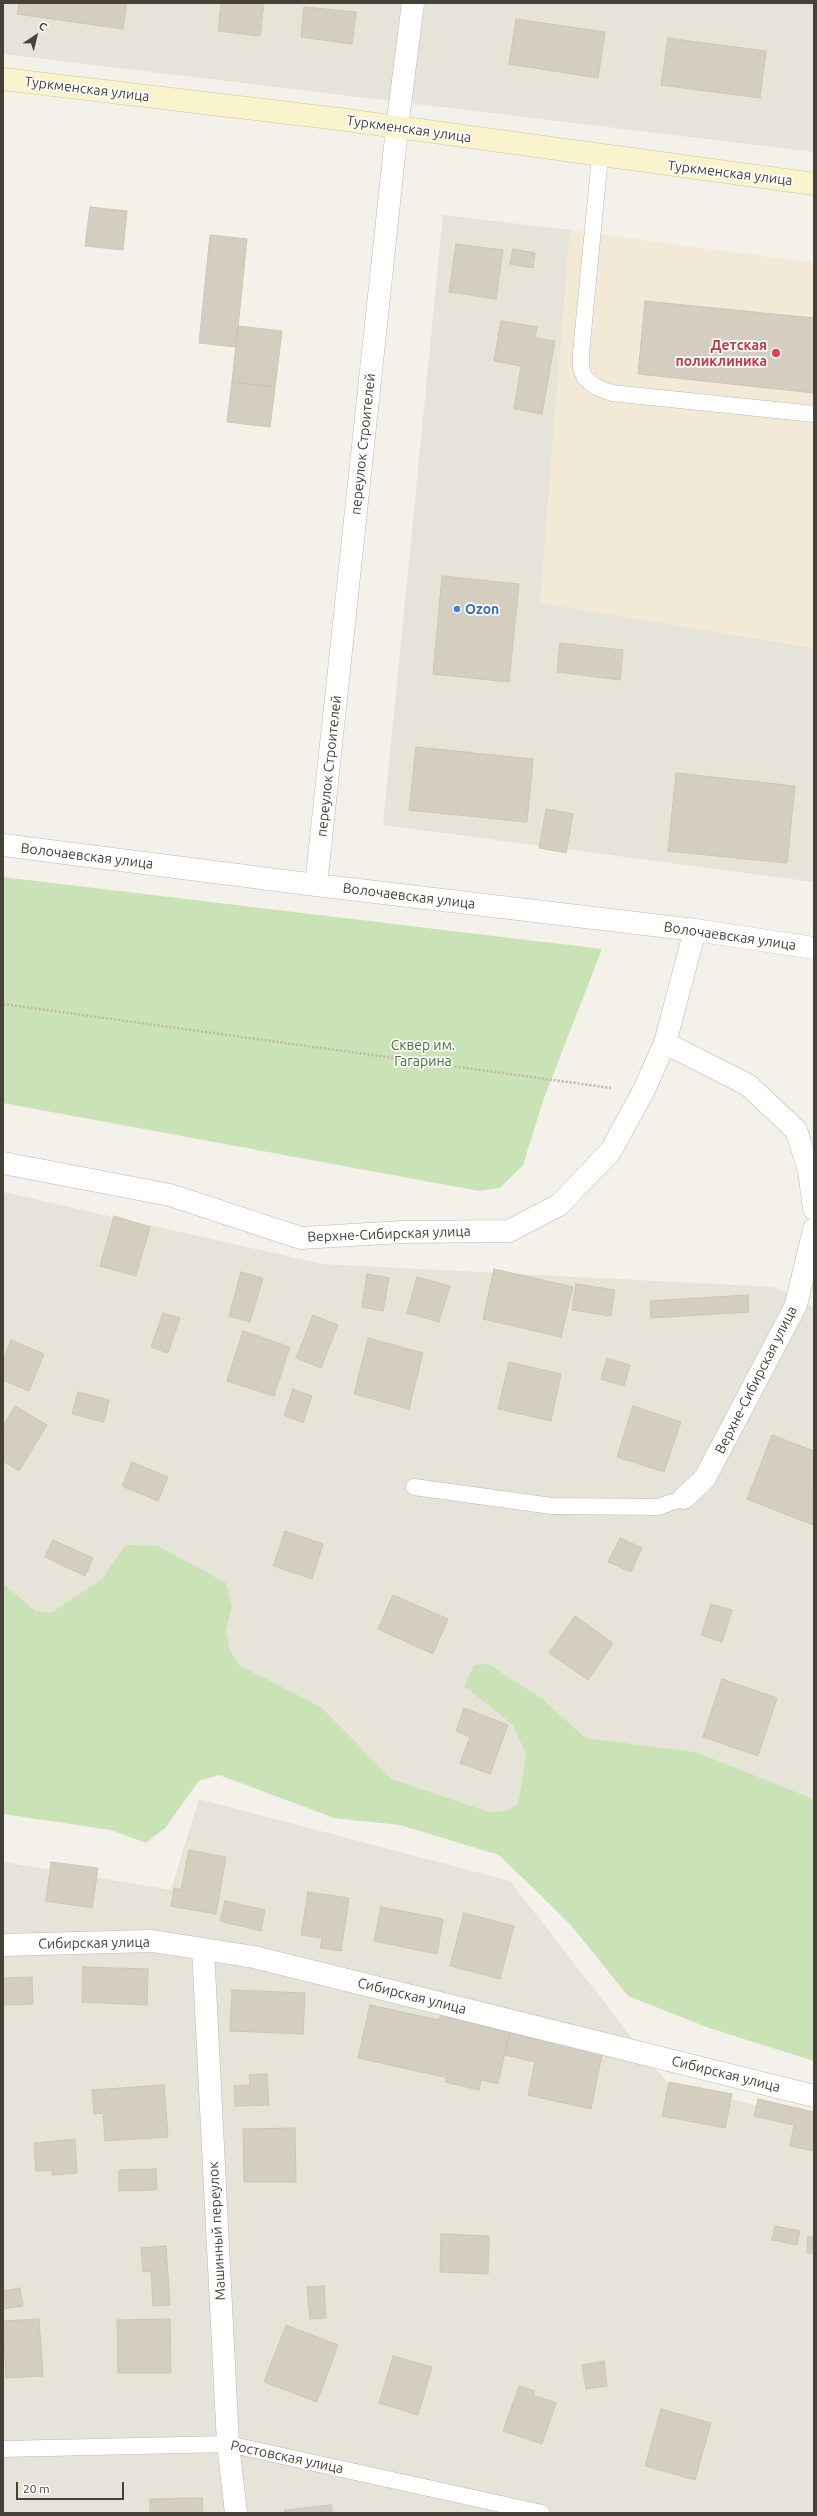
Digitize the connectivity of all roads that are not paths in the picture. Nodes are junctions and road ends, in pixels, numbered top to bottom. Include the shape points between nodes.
1 (414, 3) edge
2 (3, 79) edge
3 (397, 128) junction
4 (600, 156) junction
5 (814, 184) edge
6 (814, 414) edge
7 (3, 845) edge
8 (316, 885) junction
9 (694, 930) junction
10 (814, 948) edge
11 (665, 1043) junction
12 (3, 1163) edge
13 (814, 1209) edge
14 (814, 1229) edge
15 (414, 1487) dead end
16 (684, 1498) joint
17 (3, 1945) edge
18 (203, 1948) junction
19 (814, 2096) edge
20 (228, 2444) junction
21 (3, 2449) edge
22 (236, 2513) edge
23 (542, 2513) edge

1 - 3 street, переулок Строителей
2 - 3 main road, Туркменская улица
3 - 4 main road, Туркменская улица
3 - 8 street, переулок Строителей
4 - 5 main road, Туркменская улица
4 - 6 lane via 581,353 581,368 586,378 596,387 612,393
7 - 8 street, Волочаевская улица
8 - 9 street, Волочаевская улица
9 - 10 street, Волочаевская улица
9 - 11 street, Верхне-Сибирская улица
11 - 12 street, Верхне-Сибирская улица via 643,1092 610,1152 559,1205 509,1231 403,1232 301,1238 170,1195
11 - 13 street via 748,1085 796,1130 809,1170
14 - 16 street, Верхне-Сибирская улица via 796,1305 706,1478
15 - 16 lane via 552,1506 658,1507
17 - 18 street, Сибирская улица via 152,1941
18 - 19 street, Сибирская улица via 254,1957
18 - 20 street, Машинный переулок
20 - 21 lane, Ростовская улица
20 - 22 street, Машинный переулок
20 - 23 lane, Ростовская улица

